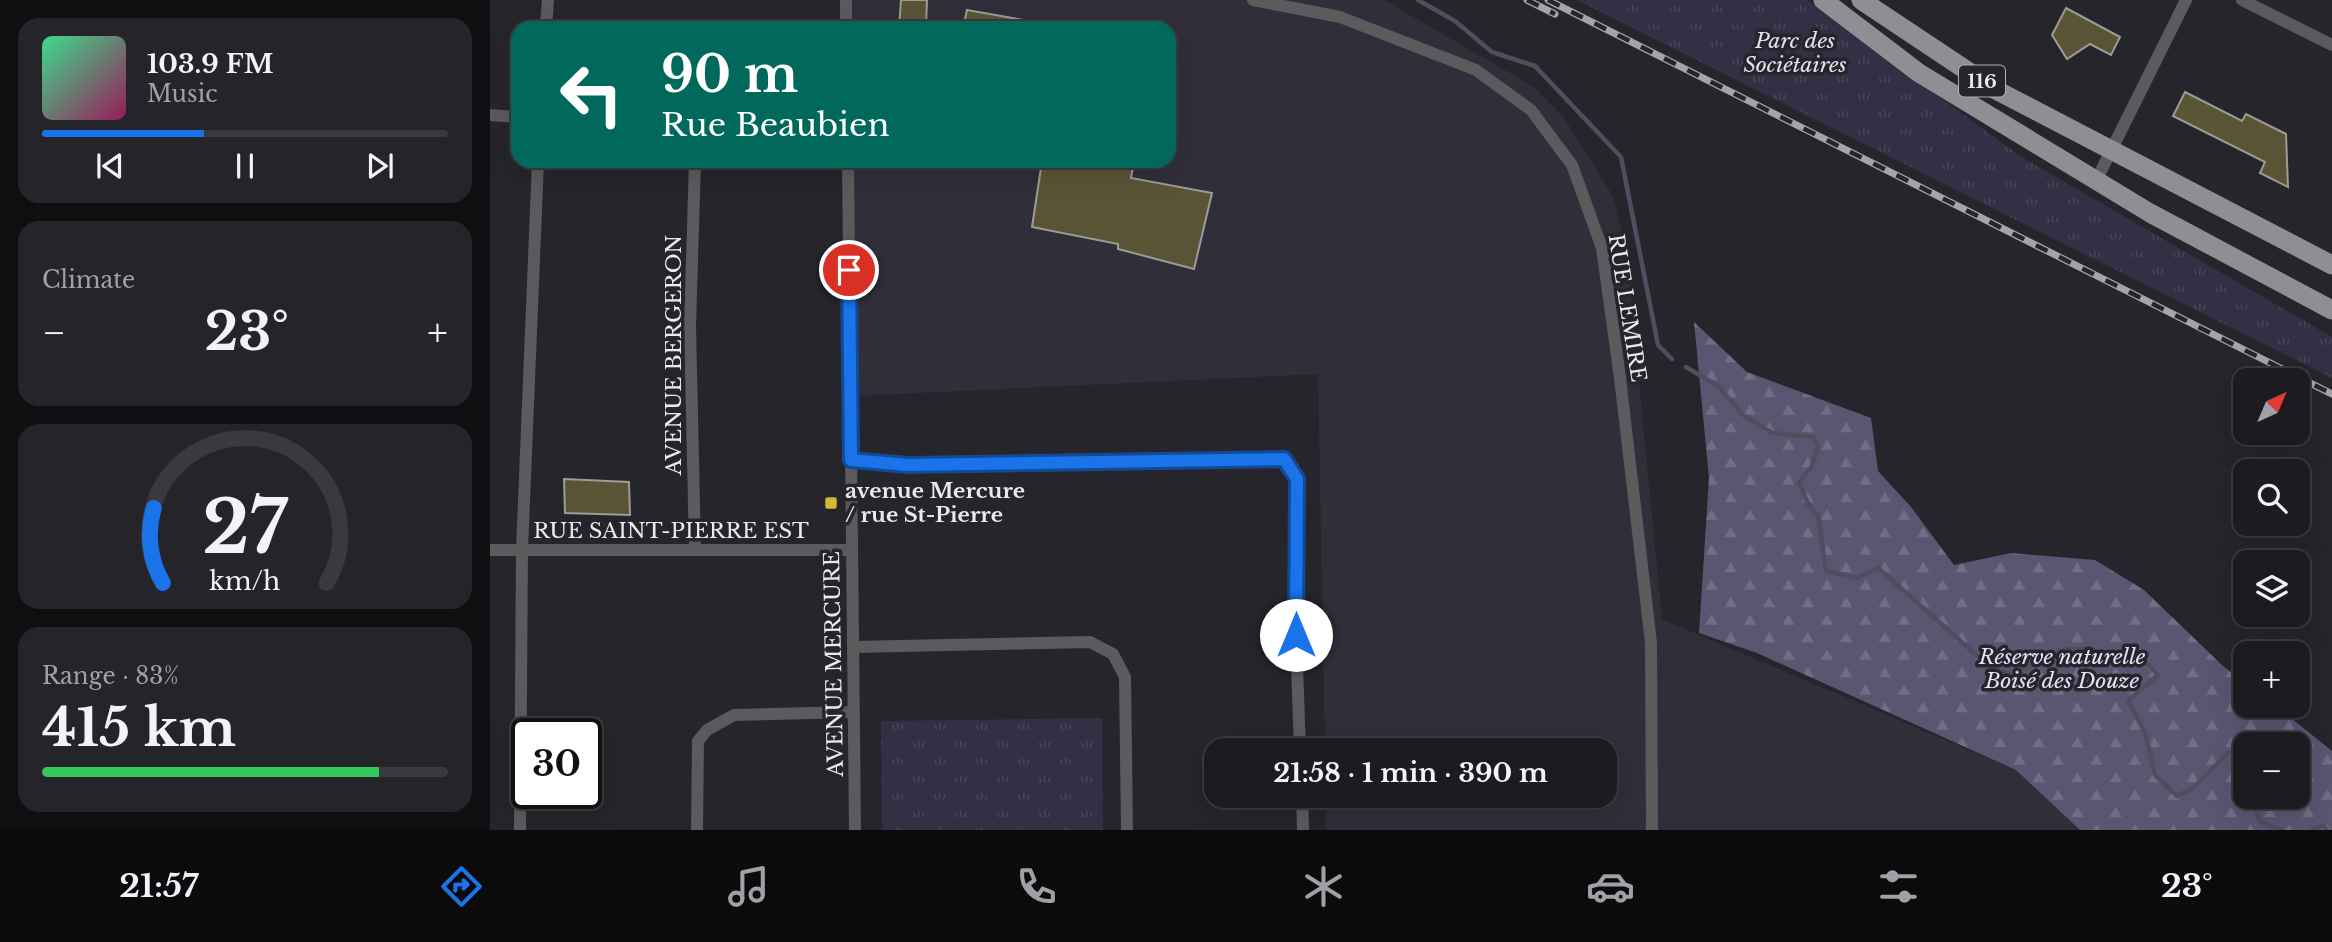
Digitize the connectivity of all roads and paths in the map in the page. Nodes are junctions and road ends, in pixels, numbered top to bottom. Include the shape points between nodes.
1 (548, 0) edge
2 (846, 0) edge
3 (1253, 0) edge
4 (1823, 0) edge
5 (1860, 0) edge
6 (2186, 0) edge
7 (2242, 0) edge
8 (1847, 18) junction
9 (546, 21) edge
10 (846, 21) edge
11 (2332, 45) edge
12 (490, 115) edge
13 (511, 116) edge
14 (2111, 152) junction
15 (538, 168) edge
16 (695, 168) edge
17 (848, 168) edge
18 (2096, 181) junction
19 (2332, 265) edge
20 (2332, 310) edge
21 (851, 460) junction
22 (695, 549) junction
23 (490, 550) edge
24 (522, 550) junction
25 (852, 550) junction
26 (853, 647) junction
27 (854, 712) junction
28 (1300, 738) edge
29 (1302, 808) edge
30 (520, 830) edge
31 (697, 830) edge
32 (855, 830) edge
33 (1126, 830) edge
34 (1303, 830) edge
35 (1651, 830) edge

1 - 9 street
2 - 10 street
3 - 35 street, RUE LEMIRE via 1340,17 1476,70 1531,110 1572,166 1602,248 1620,378 1651,643
4 - 8 main road, 116
5 - 8 street
5 - 14 main road, 116 via 1996,90
6 - 14 street
7 - 11 street
8 - 18 main road, 116 via 1919,73
12 - 13 street
14 - 18 street
14 - 19 main road, 116
15 - 24 street
16 - 22 street, AVENUE BERGERON via 690,326
17 - 21 street, AVENUE MERCURE
18 - 20 main road, 116
21 - 25 street, AVENUE MERCURE
21 - 28 street via 908,465 1284,459 1297,479
22 - 24 street, RUE SAINT-PIERRE EST
22 - 25 street, RUE SAINT-PIERRE EST
23 - 24 street, RUE SAINT-PIERRE EST
24 - 30 street
25 - 26 street, AVENUE MERCURE
26 - 27 street, AVENUE MERCURE
26 - 33 street via 1090,642 1114,654 1125,677
27 - 31 street via 734,715 707,730 698,741
27 - 32 street, AVENUE MERCURE
29 - 34 street

